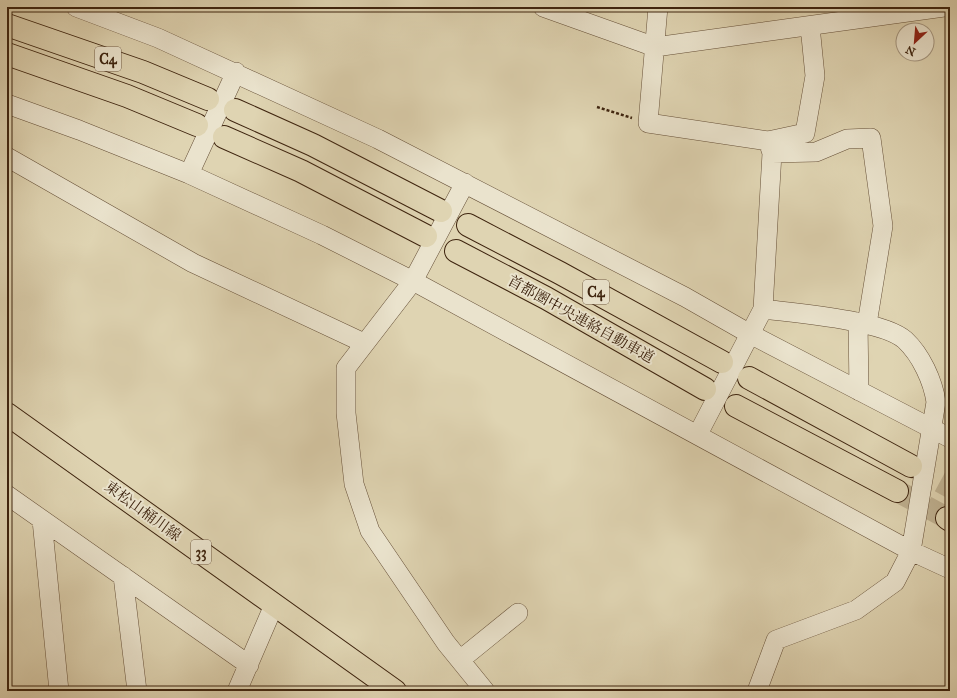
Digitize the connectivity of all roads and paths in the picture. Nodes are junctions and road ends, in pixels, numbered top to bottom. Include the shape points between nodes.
1 (76, 7) edge
2 (543, 7) edge
3 (658, 7) edge
4 (944, 7) edge
5 (890, 10) edge
6 (7, 24) edge
7 (810, 26) junction
8 (655, 47) junction
9 (7, 54) edge
10 (236, 72) junction
11 (208, 99) dead end
12 (7, 104) edge
13 (597, 107) dead end
14 (235, 110) dead end
15 (648, 123) junction
16 (197, 125) dead end
17 (224, 137) dead end
18 (770, 147) junction
19 (7, 157) edge
20 (189, 174) junction
21 (465, 183) junction
22 (441, 211) dead end
23 (468, 225) dead end
24 (426, 236) dead end
25 (456, 251) dead end
26 (413, 281) junction
27 (763, 309) junction
28 (862, 323) junction
29 (750, 334) junction
30 (364, 343) junction
31 (722, 362) dead end
32 (749, 378) dead end
33 (705, 389) dead end
34 (860, 391) junction
35 (943, 399) edge
36 (736, 406) dead end
37 (7, 414) edge
38 (932, 429) junction
39 (698, 434) junction
40 (950, 438) edge
41 (911, 466) tunnel mouth
42 (897, 491) tunnel mouth
43 (7, 495) edge
44 (42, 520) junction
45 (911, 551) junction
46 (950, 569) edge
47 (123, 576) junction
48 (274, 605) junction
49 (518, 613) dead end
50 (460, 660) junction
51 (249, 665) junction
52 (59, 691) edge
53 (137, 691) edge
54 (237, 691) edge
55 (395, 691) edge
56 (486, 691) edge
57 (757, 691) edge

1 - 10 street via 158,38
2 - 8 street
3 - 8 street
4 - 5 street
5 - 7 street
6 - 11 main road, C4 via 142,72
7 - 8 street
7 - 18 street via 815,76 805,133
8 - 15 street
9 - 16 main road, C4 via 127,96
10 - 20 street
10 - 21 street
12 - 20 street
13 - 15 path
14 - 22 main road via 313,145
15 - 18 street
17 - 24 main road via 301,171
18 - 27 street
18 - 28 street via 816,152 847,139 871,138 883,226
19 - 30 street via 193,263
20 - 26 street via 322,235
21 - 26 street
21 - 29 street via 678,293
23 - 31 main road, 首都圏中央連絡自動車道 / C4 via 560,272
25 - 33 main road, 首都圏中央連絡自動車道 / C4 via 546,298
26 - 30 street
26 - 39 street
27 - 28 street
27 - 29 street
28 - 34 street
28 - 35 street via 889,330 905,340
29 - 34 street
29 - 39 street
30 - 50 street via 346,368 346,413 354,484 370,531
32 - 41 main road
34 - 38 street
35 - 38 street
36 - 42 main road
37 - 48 main road, 東松山桶川線 / 33
38 - 40 street
38 - 45 street
39 - 45 street
43 - 44 street
44 - 47 street
44 - 52 street
45 - 46 street
45 - 57 street via 895,582 856,610 776,640
47 - 51 street
47 - 53 street
48 - 51 street
48 - 55 main road, 東松山桶川線 / 33
49 - 50 street
50 - 56 street
51 - 54 street

